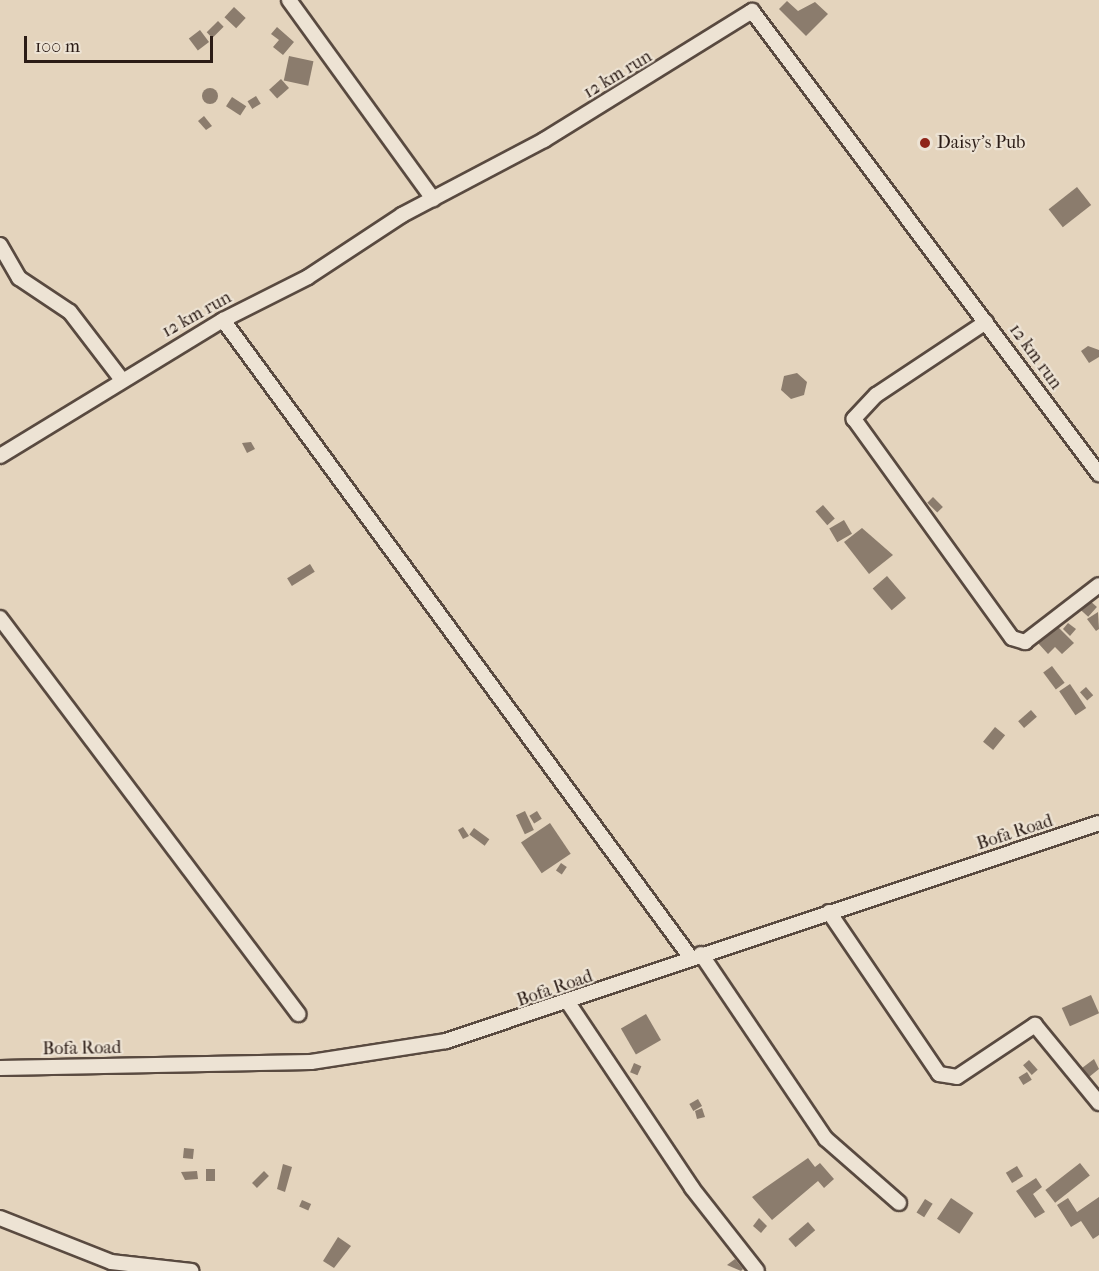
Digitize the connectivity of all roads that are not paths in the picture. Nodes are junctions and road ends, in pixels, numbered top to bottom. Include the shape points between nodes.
1 (289, 0) edge
2 (756, 5) edge
3 (433, 198) junction
4 (0, 245) edge
5 (222, 320) junction
6 (986, 322) junction
7 (122, 380) junction
8 (0, 456) edge
9 (1099, 474) edge
10 (1099, 585) edge
11 (0, 618) edge
12 (1099, 823) edge
13 (829, 912) junction
14 (696, 956) junction
15 (570, 1004) junction
16 (298, 1014) dead end
17 (0, 1068) edge
18 (1099, 1102) edge
19 (899, 1203) dead end
20 (0, 1218) edge
21 (191, 1271) edge
22 (757, 1271) edge

1 - 3 street
2 - 3 street, 12 km run via 537,145
2 - 6 street, 12 km run
3 - 5 street, 12 km run via 308,277
4 - 7 street via 19,278 70,312
5 - 7 street, 12 km run
5 - 14 street
6 - 9 street, 12 km run
6 - 10 street via 876,395 854,419 1012,638 1025,642
7 - 8 street, 12 km run
11 - 16 street
12 - 13 street, Bofa Road
13 - 14 street, Bofa Road
13 - 18 street via 939,1074 957,1077 1035,1025
14 - 15 street, Bofa Road
14 - 19 street via 826,1139
15 - 17 street, Bofa Road via 446,1041 347,1059
15 - 22 street via 692,1188
20 - 21 street via 111,1262

